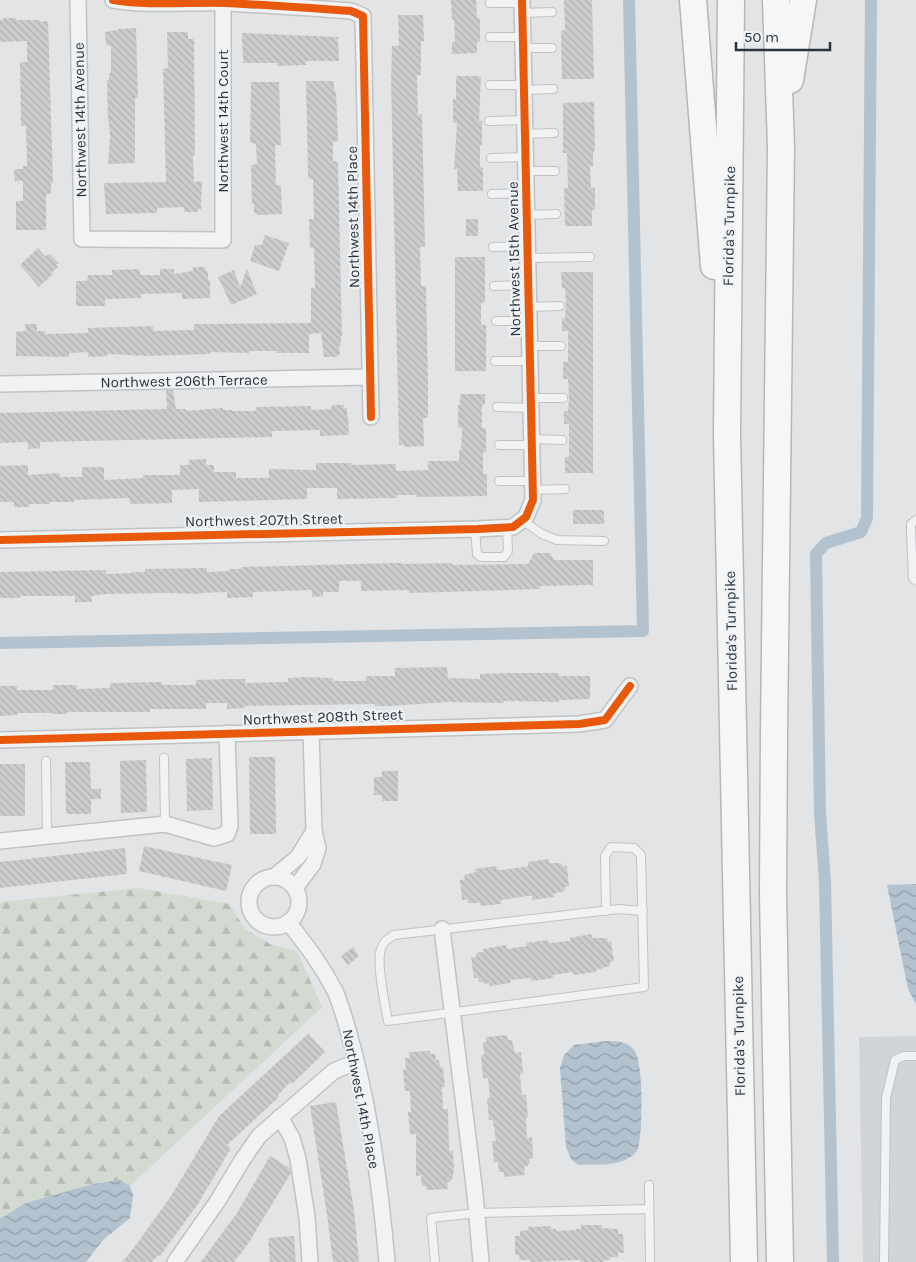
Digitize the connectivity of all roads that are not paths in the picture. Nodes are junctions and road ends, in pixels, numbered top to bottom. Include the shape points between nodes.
1 (78, 0) edge
2 (113, 0) edge
3 (693, 0) edge
4 (731, 0) edge
5 (776, 0) edge
6 (803, 0) edge
7 (223, 3) junction
8 (490, 3) dead end
9 (523, 5) edge
10 (552, 12) dead end
11 (490, 37) dead end
12 (523, 42) junction
13 (552, 48) dead end
14 (490, 85) dead end
15 (524, 87) junction
16 (553, 89) dead end
17 (489, 121) dead end
18 (525, 127) junction
19 (554, 133) dead end
20 (781, 147) junction
21 (491, 158) dead end
22 (526, 164) junction
23 (555, 171) dead end
24 (527, 193) junction
25 (492, 194) dead end
26 (556, 214) dead end
27 (527, 215) junction
28 (223, 240) joint
29 (493, 247) dead end
30 (528, 252) junction
31 (590, 257) dead end
32 (529, 285) junction
33 (494, 286) dead end
34 (560, 306) dead end
35 (529, 314) junction
36 (496, 321) dead end
37 (561, 346) dead end
38 (530, 353) junction
39 (495, 361) dead end
40 (369, 377) junction
41 (0, 384) edge
42 (563, 398) dead end
43 (531, 403) junction
44 (497, 407) dead end
45 (370, 417) dead end
46 (727, 435) junction
47 (562, 440) dead end
48 (532, 442) junction
49 (499, 445) dead end
50 (499, 481) dead end
51 (533, 486) junction
52 (565, 489) dead end
53 (524, 518) junction
54 (916, 520) edge
55 (507, 527) junction
56 (475, 529) junction
57 (0, 540) edge
58 (604, 541) dead end
59 (916, 581) edge
60 (630, 686) dead end
61 (311, 730) junction
62 (227, 733) junction
63 (0, 740) edge
64 (164, 758) dead end
65 (46, 761) dead end
66 (165, 824) junction
67 (314, 831) junction
68 (47, 836) junction
69 (0, 842) edge
70 (274, 877) junction
71 (295, 888) junction
72 (643, 910) junction
73 (606, 911) junction
74 (288, 922) junction
75 (442, 929) junction
76 (453, 1013) junction
77 (916, 1056) edge
78 (356, 1062) junction
79 (280, 1117) junction
80 (649, 1185) dead end
81 (649, 1209) junction
82 (477, 1213) junction
83 (743, 1223) junction
84 (175, 1262) edge
85 (310, 1262) edge
86 (387, 1262) edge
87 (435, 1262) edge
88 (481, 1262) edge
89 (650, 1262) edge
90 (735, 1262) edge
91 (744, 1262) edge
92 (780, 1262) edge
93 (884, 1262) edge

1 - 28 street, Northwest 14th Avenue via 82,239
2 - 7 street via 176,5
3 - 46 highway
4 - 46 highway, Florida's Turnpike
5 - 20 highway
6 - 20 highway
7 - 28 street, Northwest 14th Court
7 - 40 street, Northwest 14th Place via 351,11 363,16
8 - 9 lane
9 - 10 lane
9 - 12 street, Northwest 15th Avenue
11 - 12 lane
12 - 13 lane
12 - 15 street, Northwest 15th Avenue
14 - 15 lane
15 - 16 lane
15 - 18 street, Northwest 15th Avenue
17 - 18 lane
18 - 19 lane
18 - 22 street, Northwest 15th Avenue
20 - 92 highway via 773,884
21 - 22 lane
22 - 23 lane
22 - 24 street, Northwest 15th Avenue
24 - 25 lane
24 - 27 street, Northwest 15th Avenue
26 - 27 lane
27 - 30 street, Northwest 15th Avenue
29 - 30 lane
30 - 31 lane
30 - 32 street, Northwest 15th Avenue
32 - 33 lane
32 - 35 street, Northwest 15th Avenue
34 - 35 lane
35 - 36 lane
35 - 38 street, Northwest 15th Avenue
37 - 38 lane
38 - 39 lane
38 - 43 street, Northwest 15th Avenue
40 - 41 street, Northwest 206th Terrace
40 - 45 street, Northwest 14th Place
42 - 43 lane
43 - 44 lane
43 - 48 street, Northwest 15th Avenue
46 - 83 highway, Florida's Turnpike
47 - 48 lane
48 - 49 lane
48 - 51 street, Northwest 15th Avenue
50 - 51 lane
51 - 52 lane
51 - 53 street, Northwest 15th Avenue via 533,500
53 - 55 street, Northwest 207th Street
53 - 58 lane via 542,534 558,540
54 - 59 lane via 911,524 913,578
55 - 56 street, Northwest 207th Street
55 - 56 lane via 508,551 504,557 481,558 477,554
56 - 57 street, Northwest 207th Street
60 - 61 street, Northwest 208th Street via 605,720 579,724
61 - 62 street, Northwest 208th Street
61 - 67 street
62 - 63 street, Northwest 208th Street
62 - 66 street via 230,826 227,834 214,838
64 - 66 lane
65 - 68 lane
66 - 68 street
67 - 70 street via 298,857
67 - 71 street via 318,848 313,864
68 - 69 street
70 - 71 street via 290,882
70 - 74 street via 265,878 253,889 250,897 252,914 265,925 273,927
71 - 74 street via 299,903 294,917
72 - 73 lane
72 - 73 lane via 641,855 634,848 610,847 605,856
72 - 76 lane via 644,987
73 - 75 lane
74 - 78 street, Northwest 14th Place via 316,957 335,992
75 - 76 street
75 - 76 lane via 394,935 386,940 380,949 380,968 388,1021
76 - 82 street
77 - 93 lane via 895,1060 886,1098
78 - 79 street via 334,1071
78 - 86 street, Northwest 14th Place via 375,1158
79 - 84 street via 259,1136
79 - 85 street via 292,1138 298,1159
80 - 81 lane
81 - 82 lane
81 - 89 lane
82 - 87 lane via 431,1218
82 - 88 street
83 - 90 highway
83 - 91 highway, Florida's Turnpike

